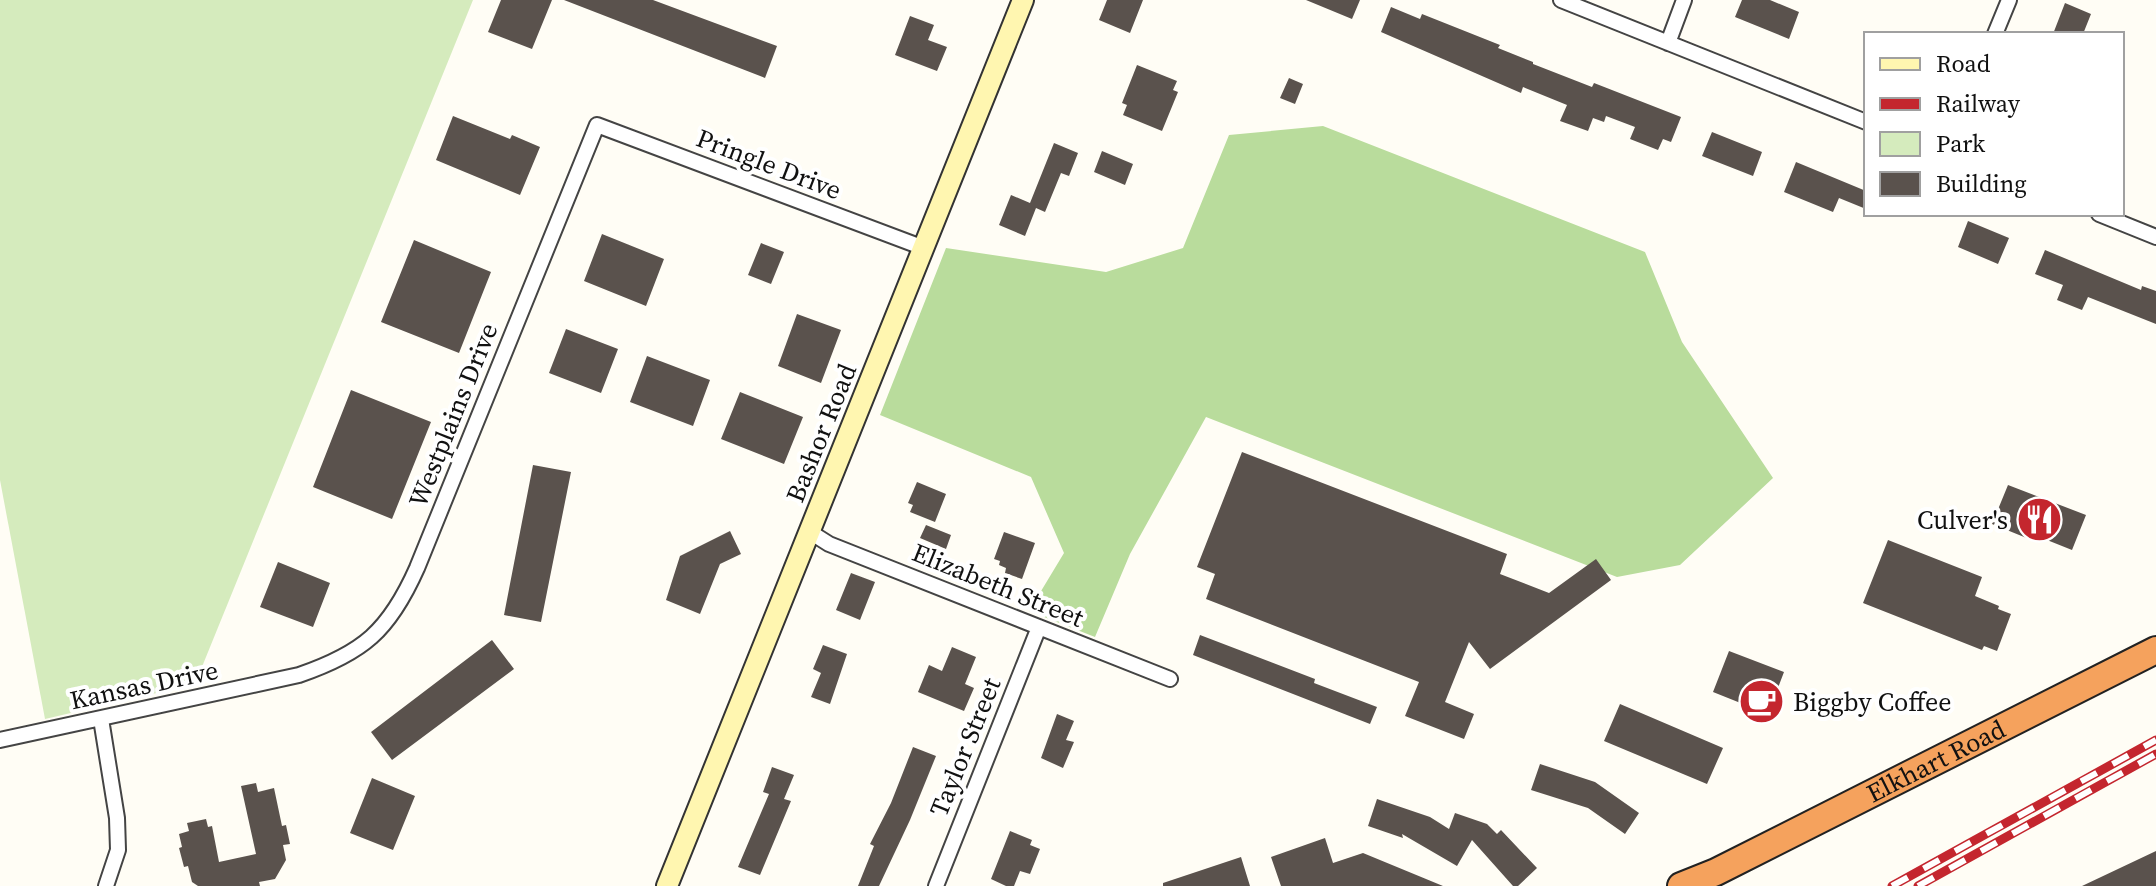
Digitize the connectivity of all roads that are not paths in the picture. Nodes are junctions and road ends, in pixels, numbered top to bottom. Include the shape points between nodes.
1 (1023, 0) edge
2 (1561, 0) edge
3 (1684, 0) edge
4 (2009, 0) edge
5 (1996, 32) edge
6 (1668, 43) junction
7 (1864, 121) edge
8 (597, 125) joint
9 (2104, 216) edge
10 (2156, 237) edge
11 (924, 248) junction
12 (810, 532) junction
13 (1039, 627) junction
14 (2156, 650) edge
15 (299, 675) joint
16 (1170, 679) dead end
17 (101, 719) junction
18 (0, 740) edge
19 (1708, 879) edge
20 (106, 886) edge
21 (667, 886) edge
22 (936, 886) edge
23 (1681, 886) edge

1 - 11 street, Bashor Road
2 - 6 street
3 - 6 street
4 - 5 street
6 - 7 street
8 - 11 street, Pringle Drive
8 - 15 street, Westplains Drive via 404,598 358,649
9 - 10 street
11 - 12 street, Bashor Road
12 - 13 street, Elizabeth Street
12 - 21 street, Bashor Road
13 - 16 street, Elizabeth Street
13 - 22 street, Taylor Street
14 - 19 highway, Elkhart Road
15 - 17 street, Kansas Drive
17 - 18 street, Kansas Drive
17 - 20 street via 118,850
19 - 23 highway, Elkhart Road

